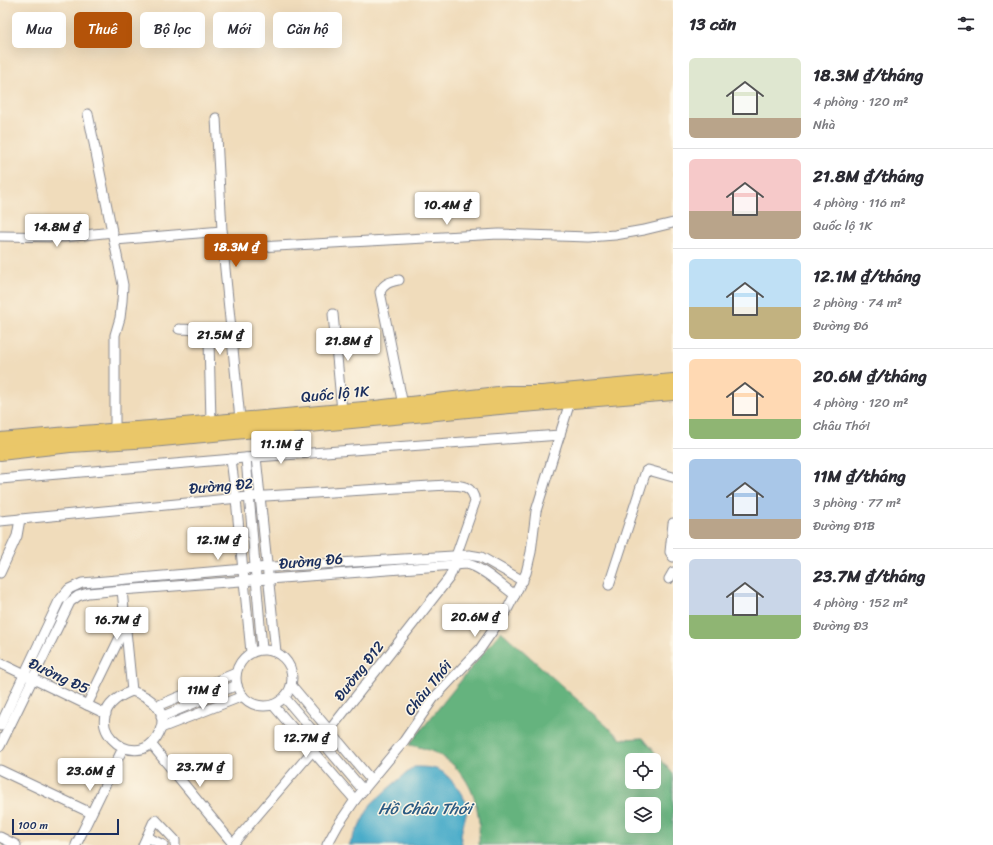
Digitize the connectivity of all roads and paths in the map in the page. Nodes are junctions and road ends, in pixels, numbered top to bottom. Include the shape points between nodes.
1 (88, 114) dead end
2 (216, 118) dead end
3 (673, 223) edge
4 (222, 231) junction
5 (0, 236) edge
6 (114, 236) junction
7 (223, 249) junction
8 (399, 280) dead end
9 (333, 314) dead end
10 (179, 329) dead end
11 (673, 381) edge
12 (673, 393) edge
13 (570, 396) junction
14 (403, 405) junction
15 (342, 410) junction
16 (240, 419) junction
17 (211, 422) junction
18 (115, 430) junction
19 (560, 435) junction
20 (0, 440) edge
21 (0, 453) edge
22 (256, 456) junction
23 (246, 458) junction
24 (230, 459) junction
25 (673, 478) edge
26 (0, 479) edge
27 (260, 496) junction
28 (249, 497) junction
29 (236, 498) junction
30 (20, 519) junction
31 (0, 521) edge
32 (673, 523) edge
33 (673, 557) edge
34 (393, 558) junction
35 (456, 560) junction
36 (327, 564) junction
37 (268, 567) junction
38 (255, 568) junction
39 (243, 569) junction
40 (394, 569) junction
41 (0, 573) edge
42 (327, 574) junction
43 (161, 576) junction
44 (269, 579) junction
45 (256, 580) junction
46 (102, 581) junction
47 (244, 581) junction
48 (523, 581) junction
49 (609, 585) dead end
50 (162, 587) junction
51 (122, 590) junction
52 (103, 592) junction
53 (515, 595) junction
54 (53, 615) junction
55 (62, 619) junction
56 (126, 626) junction
57 (262, 649) junction
58 (252, 652) junction
59 (276, 652) junction
60 (0, 663) edge
61 (236, 673) junction
62 (28, 677) junction
63 (237, 685) junction
64 (292, 686) junction
65 (132, 691) junction
66 (193, 691) junction
67 (243, 696) junction
68 (285, 698) junction
69 (198, 702) junction
70 (87, 705) junction
71 (273, 705) junction
72 (157, 706) junction
73 (202, 711) junction
74 (106, 714) junction
75 (161, 717) junction
76 (3, 727) edge
77 (161, 728) junction
78 (329, 731) junction
79 (321, 741) junction
80 (151, 744) junction
81 (0, 746) edge
82 (123, 748) junction
83 (313, 751) junction
84 (0, 770) edge
85 (370, 780) junction
86 (363, 790) junction
87 (355, 800) junction
88 (91, 814) junction
89 (0, 837) edge
90 (145, 841) edge
91 (16, 845) edge
92 (76, 845) edge
93 (163, 845) edge
94 (175, 845) edge
95 (233, 845) edge
96 (327, 845) edge

1 - 6 street
2 - 4 street
3 - 7 street via 615,235 589,237 499,234
4 - 6 street
4 - 7 street
5 - 6 street
6 - 18 street via 123,285 121,312 115,335
7 - 16 street
8 - 14 street via 388,282 380,292
9 - 15 street
10 - 17 street via 204,332 208,335
11 - 13 main road, Quốc lộ 1K
12 - 13 main road, Quốc lộ 1K
13 - 14 main road, Quốc lộ 1K via 507,393
13 - 19 street, Châu Thới
13 - 21 main road, Quốc lộ 1K via 510,406
14 - 15 main road, Quốc lộ 1K
15 - 16 main road, Quốc lộ 1K
16 - 17 main road, Quốc lộ 1K
17 - 18 main road, Quốc lộ 1K
18 - 20 main road, Quốc lộ 1K
19 - 22 street
19 - 48 street, Châu Thới via 536,511 531,552
22 - 23 street
22 - 27 street
23 - 24 street
23 - 28 street
24 - 26 street
24 - 29 street
25 - 49 street via 648,470 646,472
27 - 28 street, Đường Đ2
27 - 35 street, Đường Đ2 via 462,485 474,495 475,502
27 - 37 street
28 - 29 street, Đường Đ2
28 - 38 street
29 - 30 street, Đường Đ2
29 - 39 street
30 - 31 street, Đường Đ2
30 - 41 street via 17,536
32 - 33 street via 670,552
34 - 35 street, Đường Đ6
34 - 36 street, Đường Đ6
34 - 40 street
35 - 40 street, Đường Đ6
35 - 48 street, Đường Đ6 via 469,554 481,557
35 - 53 street, Đường Đ6 via 473,565
35 - 78 street, Đường Đ12 via 449,578
36 - 37 street, Đường Đ6
36 - 42 street
37 - 38 street, Đường Đ6
37 - 44 street
38 - 39 street, Đường Đ6
38 - 45 street
39 - 43 street, Đường Đ6
39 - 47 street
40 - 42 street, Đường Đ6
42 - 44 street, Đường Đ6
43 - 46 street, Đường Đ6
43 - 50 street
44 - 45 street, Đường Đ6
44 - 59 street
45 - 47 street, Đường Đ6
45 - 57 street
46 - 52 street
46 - 54 street, Đường Đ6 via 82,583 69,589 59,601
47 - 50 street, Đường Đ6
47 - 58 street
48 - 53 street, Châu Thới
50 - 51 street, Đường Đ6
51 - 52 street, Đường Đ6
51 - 56 street
52 - 55 street, Đường Đ6 via 78,596 70,602
53 - 85 street, Châu Thới via 508,610 480,649 433,700 404,741
54 - 55 street
54 - 62 street, Đường Đ6
55 - 62 street, Đường Đ6
56 - 65 street
56 - 70 street
57 - 58 street
57 - 59 street
58 - 61 street via 241,661
59 - 64 street via 283,656 290,666
60 - 62 street, Đường Đ5
61 - 63 street
61 - 66 street
62 - 70 street, Đường Đ5
62 - 76 street, Đường Đ6
63 - 67 street
63 - 69 street
64 - 68 street
64 - 78 street
65 - 72 street via 148,697
65 - 74 street via 117,698
66 - 69 street
66 - 72 street
67 - 71 street via 255,705
67 - 73 street
68 - 71 street
68 - 79 street
69 - 73 street
69 - 75 street
70 - 74 street, Đường Đ5
71 - 83 street
72 - 75 street
73 - 77 street
74 - 82 street via 109,737
75 - 77 street
76 - 81 street, Đường Đ6
77 - 80 street
78 - 79 street, Đường Đ12
78 - 85 street
79 - 83 street, Đường Đ12
79 - 86 street
80 - 82 street via 132,750
80 - 95 street
82 - 88 street
83 - 87 street
83 - 95 street, Đường Đ12
84 - 88 street
85 - 86 street, Châu Thới
86 - 87 street, Châu Thới
87 - 96 street, Châu Thới
88 - 92 street
89 - 91 street
90 - 93 street
90 - 94 street via 156,820 175,840

